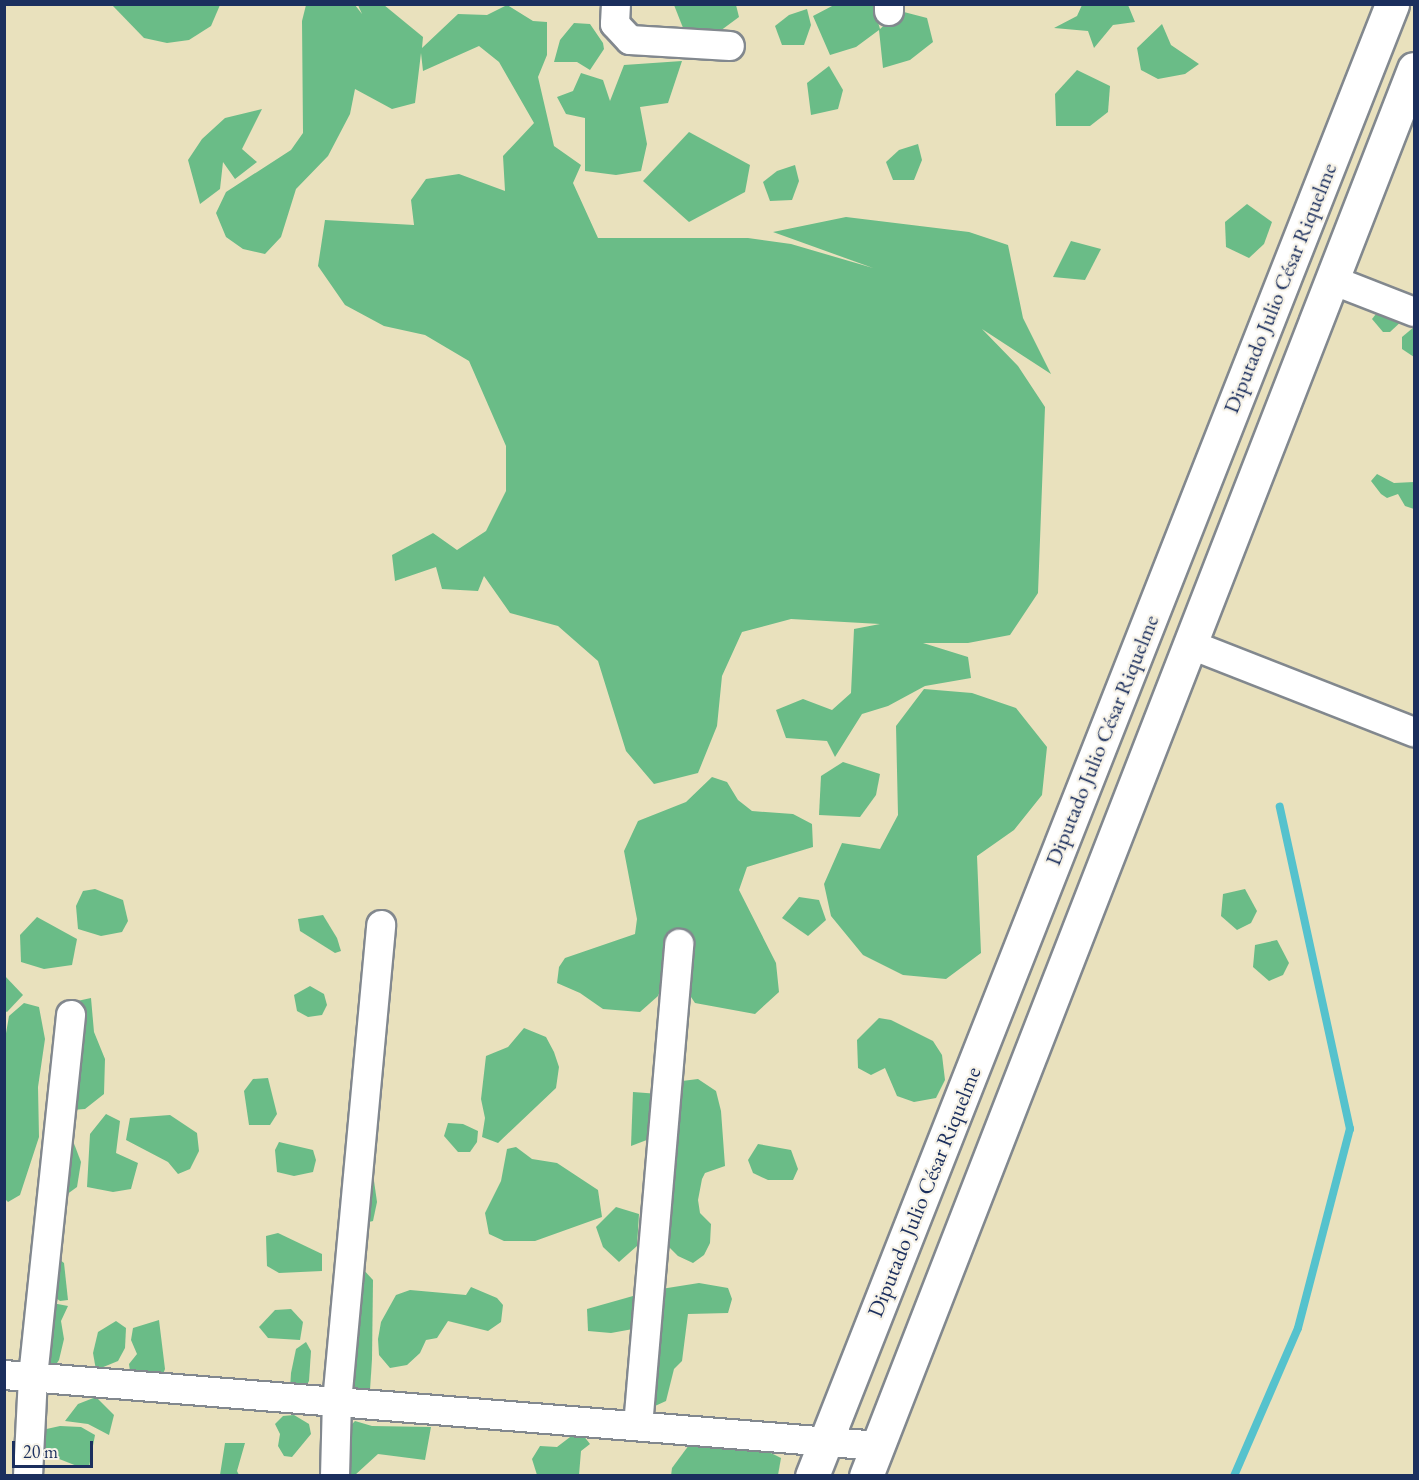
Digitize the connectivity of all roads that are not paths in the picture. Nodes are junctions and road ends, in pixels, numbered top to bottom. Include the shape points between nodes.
1 (616, 4) edge
2 (1392, 4) edge
3 (730, 46) dead end
4 (1414, 69) edge
5 (1332, 280) junction
6 (1414, 312) edge
7 (1189, 644) junction
8 (1414, 732) edge
9 (381, 925) dead end
10 (679, 944) dead end
11 (71, 1015) dead end
12 (4, 1375) edge
13 (33, 1377) junction
14 (337, 1402) junction
15 (638, 1426) junction
16 (825, 1442) junction
17 (878, 1446) junction
18 (28, 1476) edge
19 (335, 1476) edge
20 (812, 1476) edge
21 (866, 1476) edge

1 - 3 street via 615,24 630,40
2 - 16 street, Diputado Julio César Riquelme
4 - 5 street, Diputado Julio César Riquelme
5 - 6 street
5 - 7 street, Diputado Julio César Riquelme
7 - 8 street
7 - 17 street, Diputado Julio César Riquelme
9 - 14 street
10 - 15 street
11 - 13 street
12 - 13 street
13 - 14 street
13 - 18 street
14 - 15 street
14 - 19 street
15 - 16 street
16 - 17 street
16 - 20 street, Diputado Julio César Riquelme
17 - 21 street, Diputado Julio César Riquelme

